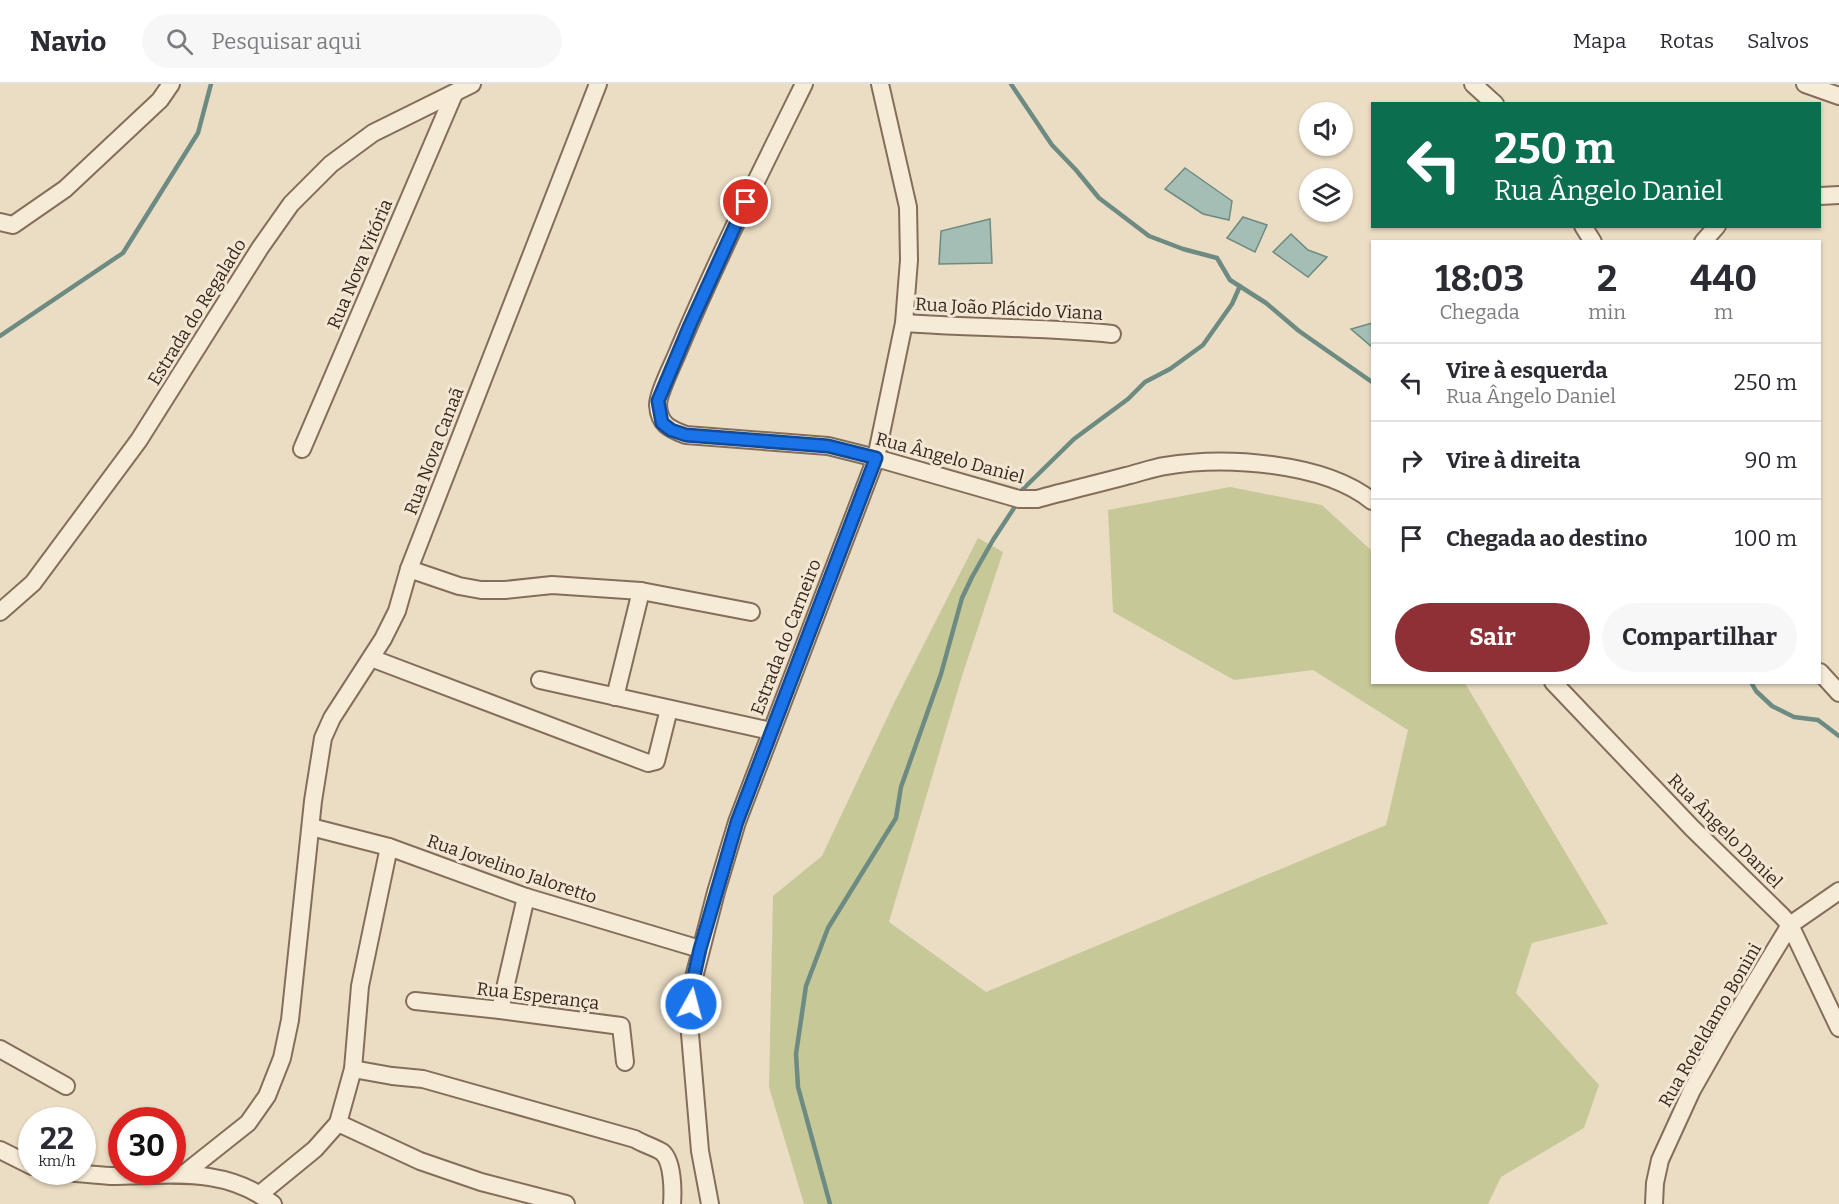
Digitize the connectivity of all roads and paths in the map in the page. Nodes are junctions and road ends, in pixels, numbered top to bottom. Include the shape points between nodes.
1 (171, 84) edge
2 (472, 84) edge
3 (598, 84) edge
4 (804, 84) edge
5 (880, 84) edge
6 (1473, 84) edge
7 (1805, 84) edge
8 (454, 94) junction
9 (1839, 96) edge
10 (1493, 102) edge
11 (1839, 195) edge
12 (1821, 196) edge
13 (0, 222) edge
14 (1715, 228) edge
15 (1705, 240) edge
16 (904, 323) junction
17 (1112, 334) dead end
18 (302, 449) dead end
19 (876, 458) junction
20 (1371, 500) edge
21 (409, 569) junction
22 (641, 591) junction
23 (0, 612) edge
24 (751, 612) dead end
25 (371, 658) junction
26 (1821, 673) edge
27 (540, 680) dead end
28 (1555, 684) edge
29 (1839, 693) edge
30 (615, 697) junction
31 (669, 709) junction
32 (771, 731) junction
33 (311, 827) junction
34 (389, 847) junction
35 (1839, 891) edge
36 (526, 897) junction
37 (1790, 925) junction
38 (700, 949) junction
39 (415, 1001) dead end
40 (500, 1010) junction
41 (1839, 1028) edge
42 (0, 1049) edge
43 (625, 1062) dead end
44 (353, 1069) junction
45 (66, 1086) dead end
46 (338, 1123) junction
47 (0, 1150) edge
48 (18, 1159) edge
49 (186, 1172) edge
50 (186, 1173) edge
51 (267, 1199) edge
52 (566, 1204) edge
53 (672, 1204) edge
54 (710, 1204) edge
55 (1654, 1204) edge

1 - 13 street via 160,100 65,189 13,225
2 - 8 street, Estrada do Regalado
3 - 21 street, Rua Nova Canaã
4 - 19 street, Rua Ângelo Daniel via 658,401 662,423 686,435 828,446
5 - 16 street, Estrada do Carneiro via 908,207
6 - 10 street
7 - 9 street
8 - 18 street, Rua Nova Vitória
8 - 23 street, Estrada do Regalado via 374,133 331,164 291,204 139,440 33,583
11 - 12 street
14 - 15 street
16 - 17 street, Rua João Plácido Viana
16 - 19 street, Estrada do Carneiro
19 - 20 street, Rua Ângelo Daniel via 1019,499 1037,499 1165,466 1216,461 1288,467 1330,477
19 - 32 street, Estrada do Carneiro
21 - 22 street via 481,590 552,585
21 - 25 street, Rua Nova Canaã via 393,618
22 - 24 street
22 - 30 street
25 - 31 street via 648,763 656,761
25 - 33 street, Rua Nova Canaã via 326,728
26 - 29 street
27 - 30 street
28 - 37 street, Rua Ângelo Daniel
30 - 31 street
31 - 32 street
32 - 38 street, Estrada do Carneiro via 737,822
33 - 34 street, Rua Jovelino Jaloretto
33 - 49 street, Rua Nova Canaã via 290,1020 282,1058 267,1096 248,1123
34 - 36 street, Rua Jovelino Jaloretto
34 - 44 street via 360,986
35 - 37 street, Rua Roteldamo Bonini
36 - 38 street, Rua Jovelino Jaloretto
36 - 40 street
37 - 41 street, Rua Ângelo Daniel
37 - 55 street, Rua Roteldamo Bonini via 1692,1090 1660,1160
38 - 54 street, Estrada do Carneiro via 689,1022 700,1151
39 - 40 street, Rua Esperança
40 - 43 street, Rua Esperança via 621,1026
42 - 45 street
44 - 46 street
44 - 53 street via 423,1079 635,1139 664,1153 673,1186
46 - 51 street
46 - 52 street via 420,1161
47 - 48 street
50 - 51 street via 223,1179

